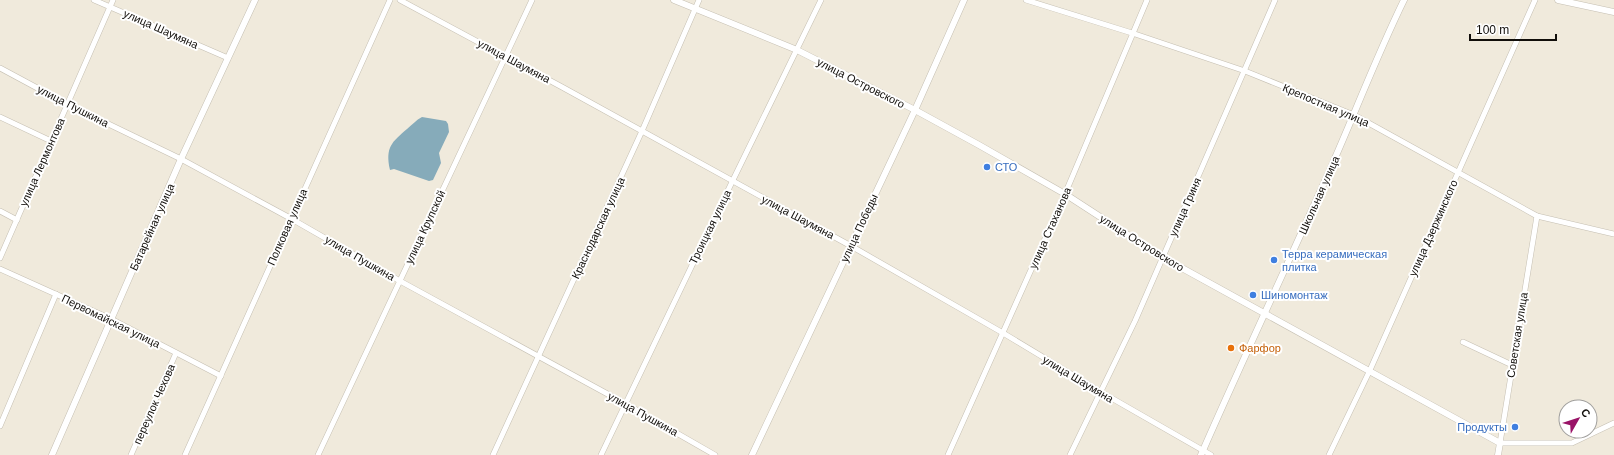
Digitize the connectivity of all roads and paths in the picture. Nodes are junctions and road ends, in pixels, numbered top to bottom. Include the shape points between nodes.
1 (94, 0) edge
2 (113, 0) edge
3 (255, 0) edge
4 (390, 0) edge
5 (400, 0) edge
6 (532, 0) edge
7 (674, 0) edge
8 (699, 0) edge
9 (821, 0) edge
10 (964, 0) edge
11 (1026, 0) edge
12 (1146, 0) edge
13 (1275, 0) edge
14 (1404, 0) edge
15 (1535, 0) edge
16 (1558, 0) edge
17 (110, 6) junction
18 (695, 8) junction
19 (1614, 12) edge
20 (1132, 33) junction
21 (797, 50) junction
22 (505, 57) junction
23 (228, 58) junction
24 (0, 68) edge
25 (1245, 71) junction
26 (68, 104) junction
27 (915, 110) junction
28 (1354, 115) junction
29 (0, 117) edge
30 (642, 131) junction
31 (51, 141) junction
32 (181, 160) junction
33 (1458, 172) junction
34 (732, 182) junction
35 (1065, 194) junction
36 (0, 211) edge
37 (1537, 216) junction
38 (290, 218) junction
39 (17, 220) junction
40 (1614, 234) edge
41 (851, 246) junction
42 (1162, 257) junction
43 (0, 258) edge
44 (0, 269) edge
45 (400, 281) junction
46 (56, 294) junction
47 (1266, 314) junction
48 (111, 319) junction
49 (1003, 333) junction
50 (1463, 342) dead end
51 (176, 353) junction
52 (539, 356) junction
53 (1512, 365) junction
54 (1370, 370) junction
55 (221, 376) junction
56 (1100, 392) junction
57 (626, 404) junction
58 (1614, 423) edge
59 (0, 426) edge
60 (1500, 443) junction
61 (1202, 453) edge
62 (52, 455) edge
63 (131, 455) edge
64 (185, 455) edge
65 (318, 455) edge
66 (494, 455) edge
67 (601, 455) edge
68 (715, 455) edge
69 (752, 455) edge
70 (948, 455) edge
71 (1070, 455) edge
72 (1211, 455) edge
73 (1329, 455) edge
74 (1498, 455) edge

1 - 17 street, улица Шаумяна
2 - 17 street, улица Лермонтова
3 - 23 street, Батарейная улица
4 - 38 street, Полковая улица
5 - 22 street, улица Шаумяна
6 - 22 street, улица Крупской
7 - 18 street, улица Островского
8 - 18 street, Краснодарская улица
9 - 21 street, Троицкая улица
10 - 27 street, улица Победы
11 - 20 street, Крепостная улица
12 - 20 street, улица Стаханова
13 - 25 street, улица Гриня
14 - 28 street, Школьная улица via 1384,40
15 - 33 street, улица Дзержинского
16 - 19 street
17 - 23 street, улица Шаумяна
17 - 26 street, улица Лермонтова
18 - 21 street, улица Островского
18 - 30 street, Краснодарская улица
20 - 25 street, Крепостная улица
20 - 35 street, улица Стаханова
21 - 27 street, улица Островского
21 - 34 street, Троицкая улица
22 - 30 street, улица Шаумяна
22 - 45 street, улица Крупской
23 - 32 street, Батарейная улица
24 - 26 street, улица Пушкина
25 - 28 street, Крепостная улица
25 - 42 street, улица Гриня
26 - 31 street, улица Лермонтова
26 - 32 street, улица Пушкина
27 - 35 street, улица Островского
27 - 41 street, улица Победы
28 - 33 street, Крепостная улица
28 - 47 street, Школьная улица
29 - 31 street
30 - 34 street, улица Шаумяна
30 - 52 street, Краснодарская улица
31 - 39 street, улица Лермонтова
32 - 38 street, улица Пушкина
32 - 48 street, Батарейная улица
33 - 37 street, Крепостная улица
33 - 54 street, улица Дзержинского
34 - 41 street, улица Шаумяна
34 - 57 street, Троицкая улица
35 - 42 street, улица Островского
35 - 49 street, улица Стаханова
36 - 39 street
37 - 40 street, Крепостная улица
37 - 53 street, Советская улица
38 - 45 street, улица Пушкина
38 - 55 street, Полковая улица
39 - 43 street, улица Лермонтова
41 - 49 street, улица Шаумяна
41 - 69 street, улица Победы
42 - 47 street, улица Островского
42 - 56 street, улица Гриня via 1135,321
44 - 46 street, Первомайская улица
45 - 52 street, улица Пушкина
45 - 65 street, улица Крупской
46 - 48 street, Первомайская улица
46 - 59 street
47 - 54 street, улица Островского
47 - 61 street, Школьная улица
48 - 51 street, Первомайская улица
48 - 62 street, Батарейная улица
49 - 56 street, улица Шаумяна
49 - 70 street, улица Стаханова
50 - 53 street
51 - 55 street, Первомайская улица
51 - 63 street, переулок Чехова
52 - 57 street, улица Пушкина
52 - 66 street, Краснодарская улица
53 - 60 street, Советская улица
54 - 60 street, улица Островского
54 - 73 street, улица Дзержинского
55 - 64 street, Полковая улица
56 - 61 street, улица Шаумяна
56 - 71 street, улица Гриня
57 - 67 street, Троицкая улица
57 - 68 street, улица Пушкина
58 - 60 street, улица Островского via 1572,443
60 - 74 street, Советская улица
61 - 72 street, улица Шаумяна

